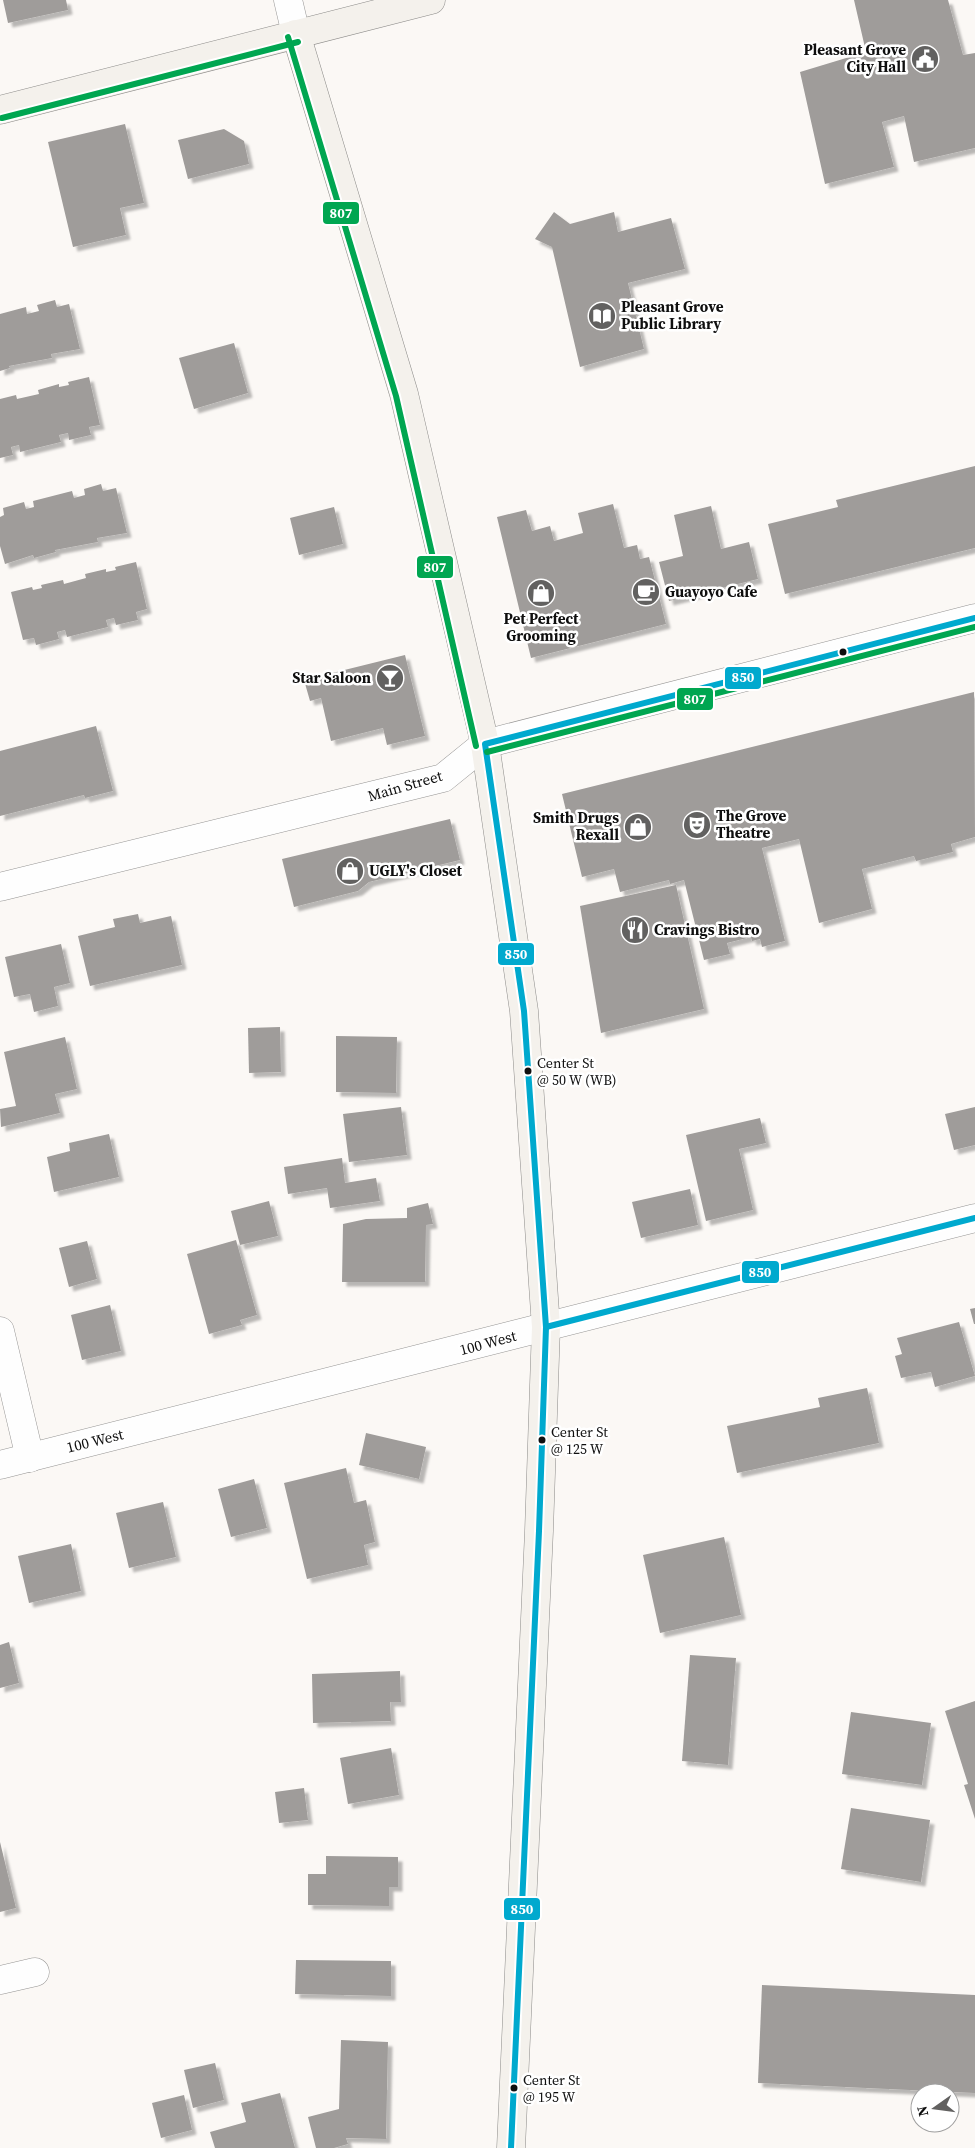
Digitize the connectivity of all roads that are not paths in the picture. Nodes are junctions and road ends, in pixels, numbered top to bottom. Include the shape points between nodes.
1 (288, 0) edge
2 (431, 0) edge
3 (296, 34) junction
4 (0, 110) edge
5 (975, 618) edge
6 (485, 744) junction
7 (0, 887) edge
8 (975, 1218) edge
9 (546, 1327) junction
10 (0, 1331) edge
11 (30, 1458) junction
12 (0, 1465) edge
13 (35, 1972) dead end
14 (0, 1980) edge
15 (511, 2148) edge

1 - 3 street
2 - 3 main road
3 - 4 main road
3 - 6 main road via 404,394
5 - 6 street, Main Street
6 - 7 street, Main Street via 443,778
6 - 9 main road via 524,1011
8 - 9 street, 100 West
9 - 11 street, 100 West
9 - 15 main road
10 - 11 street
11 - 12 street, 100 West
13 - 14 street

